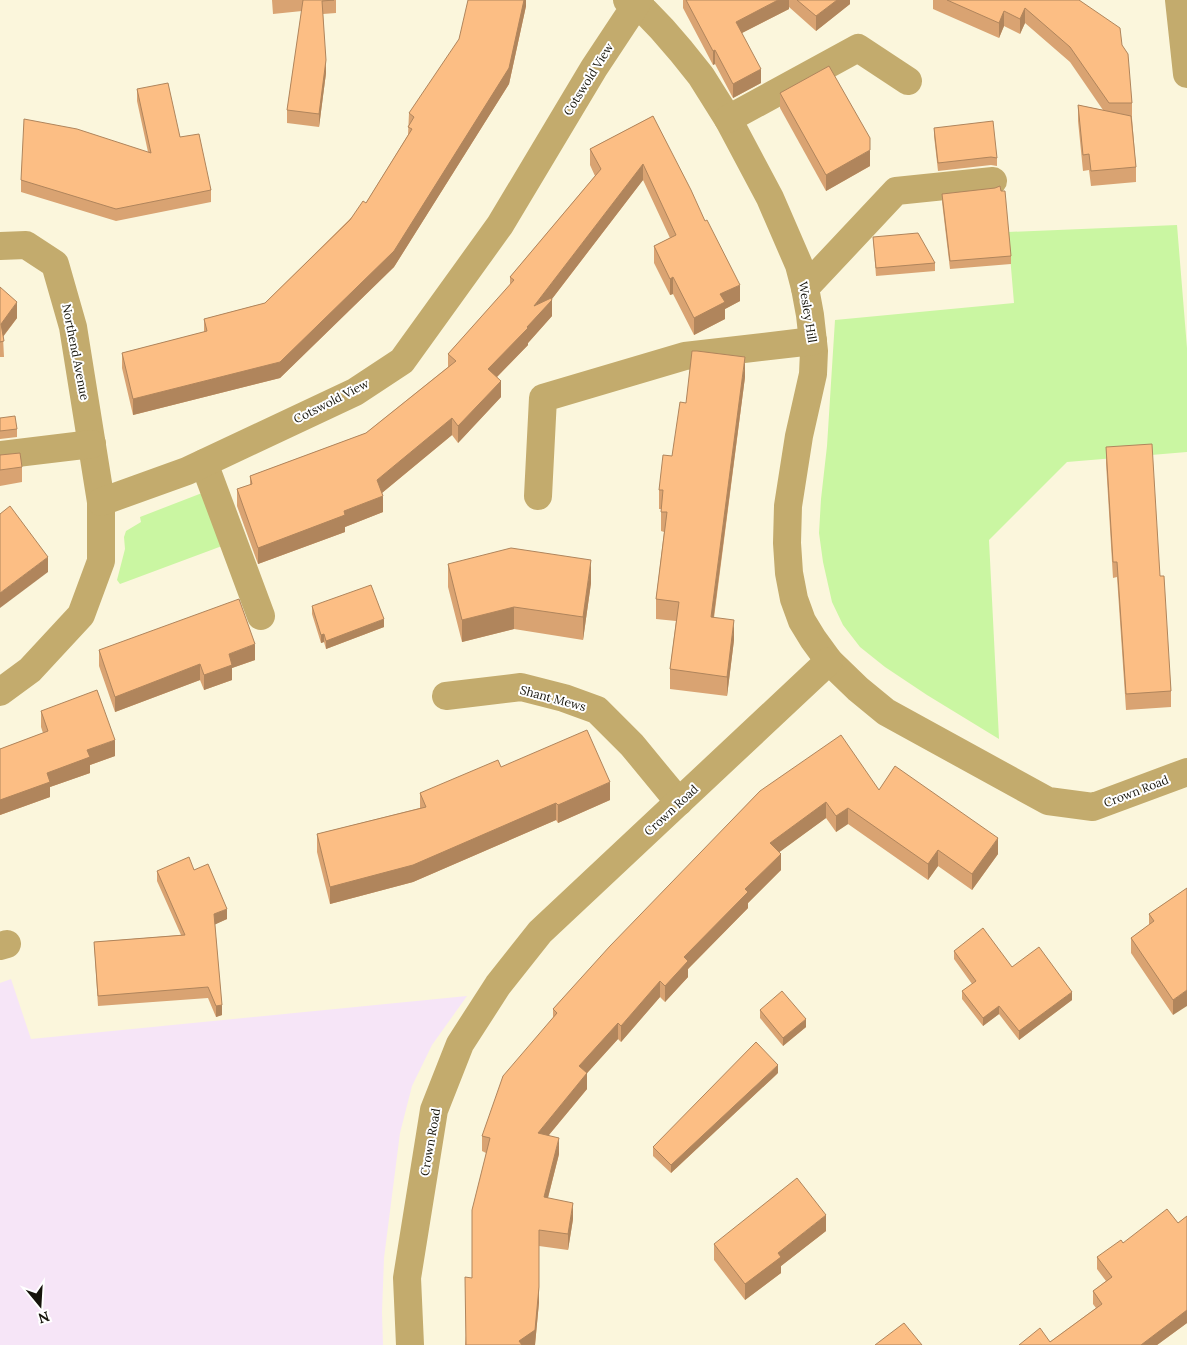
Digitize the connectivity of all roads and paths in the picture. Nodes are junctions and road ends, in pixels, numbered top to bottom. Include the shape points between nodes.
1 (1178, 0) edge
2 (1187, 0) edge
3 (635, 1) edge
4 (1187, 74) edge
5 (908, 81) dead end
6 (728, 120) junction
7 (992, 180) dead end
8 (0, 246) edge
9 (805, 288) junction
10 (813, 341) junction
11 (92, 444) junction
12 (0, 455) edge
13 (204, 464) junction
14 (538, 496) dead end
15 (102, 502) junction
16 (261, 616) dead end
17 (829, 661) junction
18 (0, 692) edge
19 (446, 696) dead end
20 (1187, 772) edge
21 (679, 802) junction
22 (410, 1345) edge

1 - 2 street
1 - 4 street
3 - 6 street, Wesley Hill via 696,70
3 - 13 street, Cotswold View via 500,225 402,360 355,392
5 - 6 street via 858,48
6 - 9 street, Wesley Hill via 770,198
7 - 9 street via 896,191
8 - 11 street, Northend Avenue via 26,244 55,264 73,328
9 - 10 street, Wesley Hill
10 - 14 street via 685,356 543,398
10 - 17 street, Wesley Hill via 813,374 788,506 787,543 794,599 802,621
11 - 12 street
11 - 15 street, Northend Avenue
13 - 15 street, Cotswold View
13 - 16 street
15 - 18 street via 101,561 81,615 30,670
17 - 20 street, Crown Road via 886,712 1048,801 1093,807
17 - 21 street, Crown Road
19 - 21 street, Shant Mews via 521,687 597,710
21 - 22 street, Crown Road via 540,932 498,985 460,1044 434,1110 407,1278

